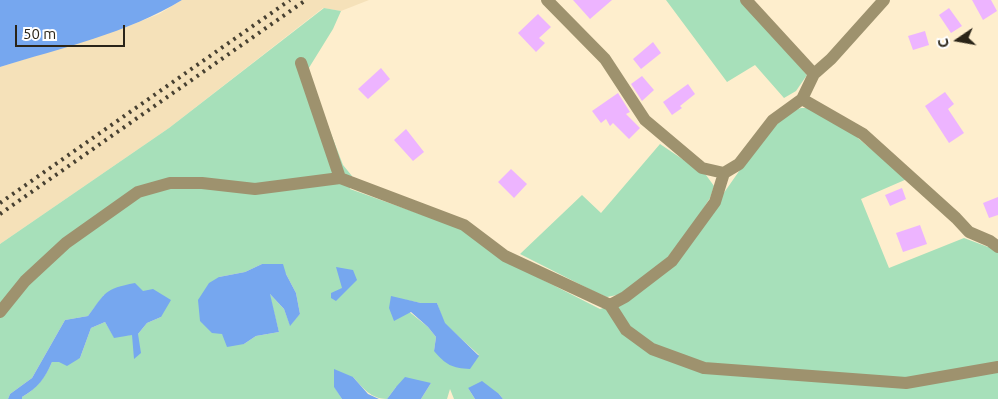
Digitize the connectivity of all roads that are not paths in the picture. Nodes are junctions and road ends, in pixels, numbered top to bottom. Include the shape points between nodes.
1 (547, 0) edge
2 (746, 0) edge
3 (884, 0) edge
4 (301, 63) dead end
5 (814, 74) junction
6 (802, 99) junction
7 (724, 173) junction
8 (340, 178) junction
9 (995, 242) edge
10 (610, 305) junction
11 (0, 312) edge
12 (998, 367) edge

1 - 7 street via 605,59 645,120 702,168
2 - 5 street
3 - 5 street
4 - 8 street
5 - 6 street
6 - 7 street via 773,120 739,164
6 - 9 street via 863,134 969,232
7 - 10 street via 714,202 672,262
8 - 10 street via 464,225 505,256
8 - 11 street via 255,189 170,183 138,192 66,243 25,281
10 - 12 street via 626,330 652,348 704,368 906,383

